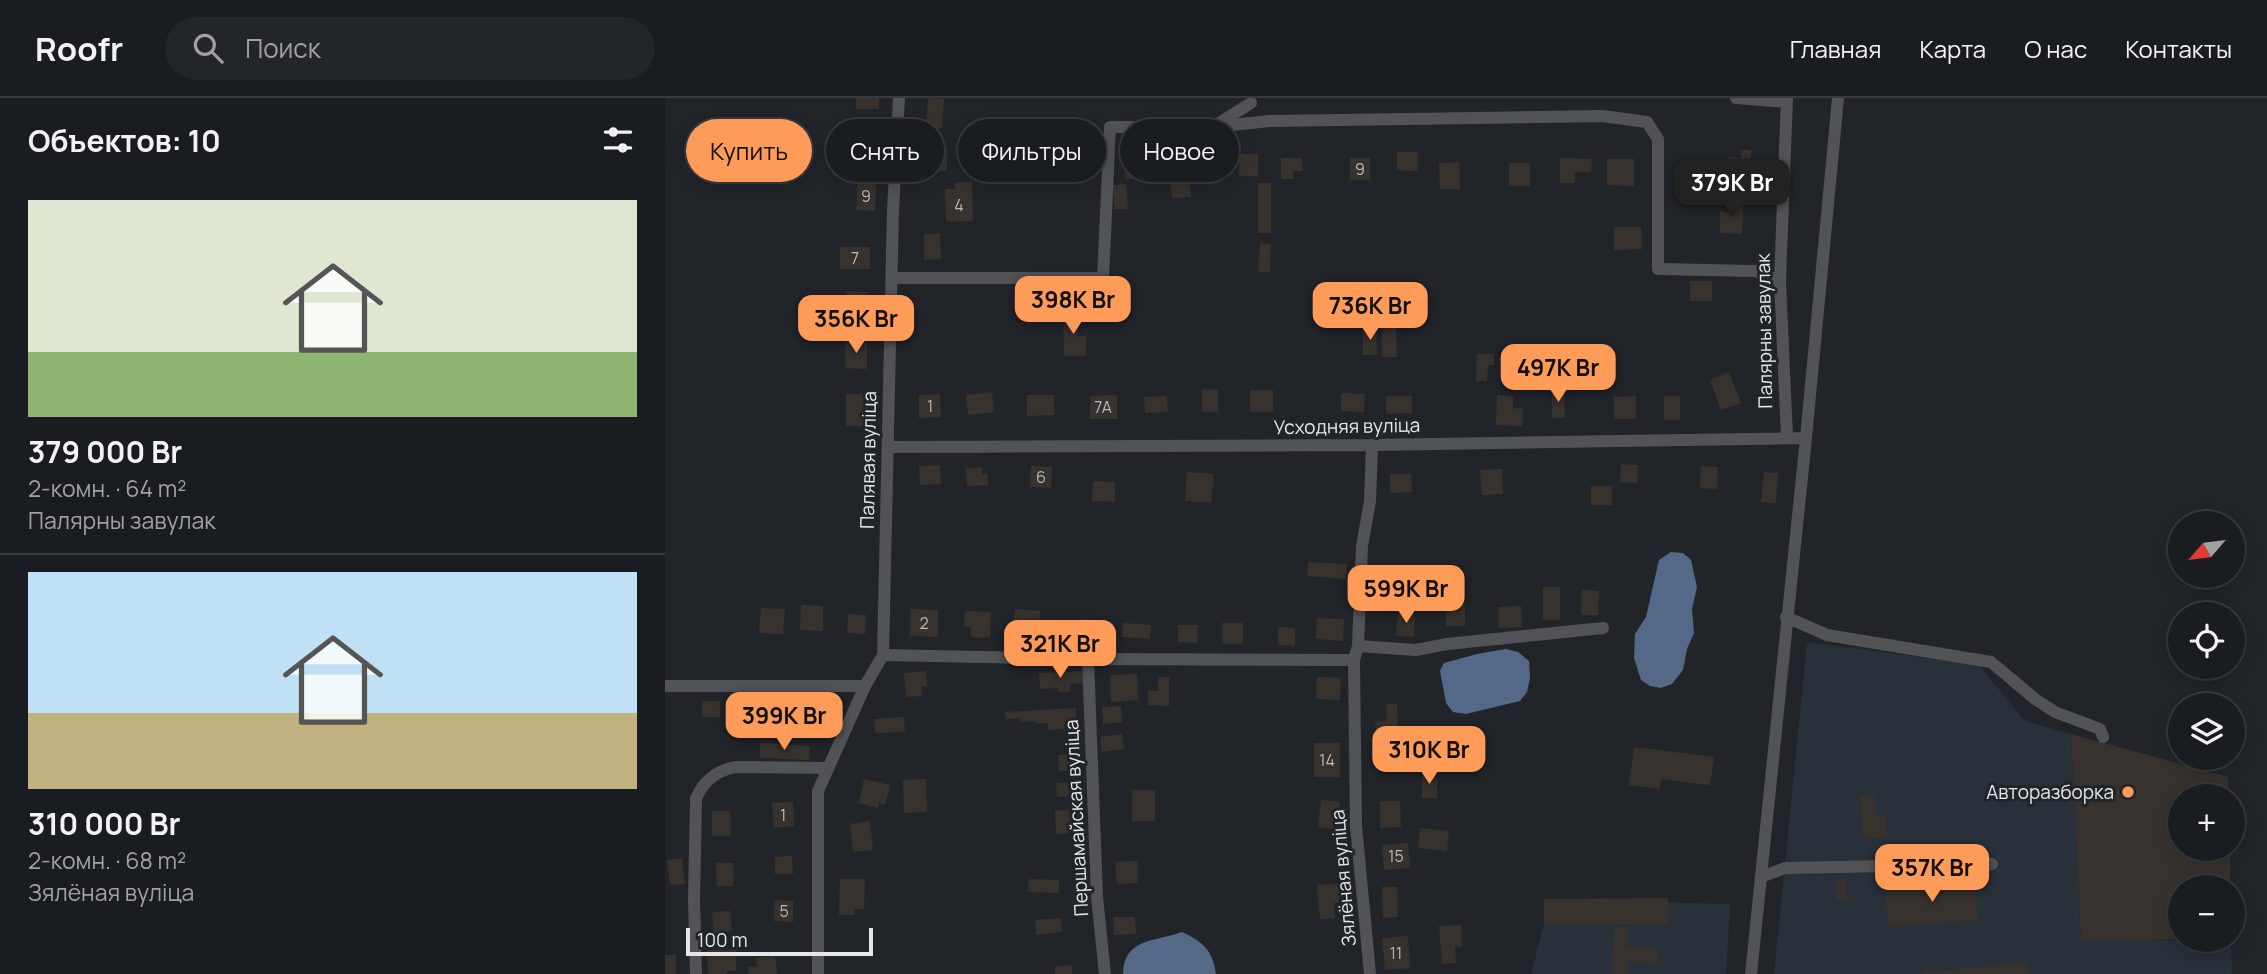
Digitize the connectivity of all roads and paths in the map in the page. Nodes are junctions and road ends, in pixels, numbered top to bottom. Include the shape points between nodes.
1 (899, 98) edge
2 (1736, 98) edge
3 (1838, 98) edge
4 (1251, 100) edge
5 (1787, 100) edge
6 (1225, 119) edge
7 (1269, 121) junction
8 (1239, 124) edge
9 (1120, 127) edge
10 (892, 278) junction
11 (1780, 281) junction
12 (1787, 437) junction
13 (1807, 438) junction
14 (1371, 445) junction
15 (888, 447) junction
16 (1786, 617) junction
17 (1603, 628) dead end
18 (1358, 646) junction
19 (883, 655) junction
20 (1088, 659) junction
21 (1354, 660) junction
22 (865, 685) junction
23 (665, 686) edge
24 (2103, 737) dead end
25 (828, 768) junction
26 (1992, 864) dead end
27 (1761, 877) junction
28 (696, 974) edge
29 (818, 974) edge
30 (1105, 974) edge
31 (1370, 974) edge
32 (1751, 974) edge

1 - 10 street, Палявая вуліца
2 - 5 street
3 - 13 street
4 - 6 street
4 - 7 street
5 - 11 street, Палярны завулак
7 - 8 street
7 - 11 street via 1602,116 1647,122 1658,139 1658,269 1755,271
9 - 10 street via 1110,127 1103,278
10 - 15 street, Палявая вуліца
11 - 12 street, Палярны завулак
12 - 13 street, Усходняя вуліца
12 - 14 street, Усходняя вуліца
13 - 16 street
14 - 15 street, Усходняя вуліца
14 - 18 street, Зялёная вуліца
15 - 19 street, Палявая вуліца
16 - 24 street via 1827,635 1991,662 2035,699 2100,729
16 - 27 street
17 - 18 street via 1416,650
18 - 21 street, Зялёная вуліца
19 - 20 street
19 - 22 street
20 - 21 street
20 - 30 street, Першамайская вуліца via 1097,897
21 - 31 street, Зялёная вуліца via 1356,826
22 - 23 street
22 - 25 street
25 - 28 street via 734,767 706,780 696,799
25 - 29 street via 818,792
26 - 27 street via 1785,868
27 - 32 street

